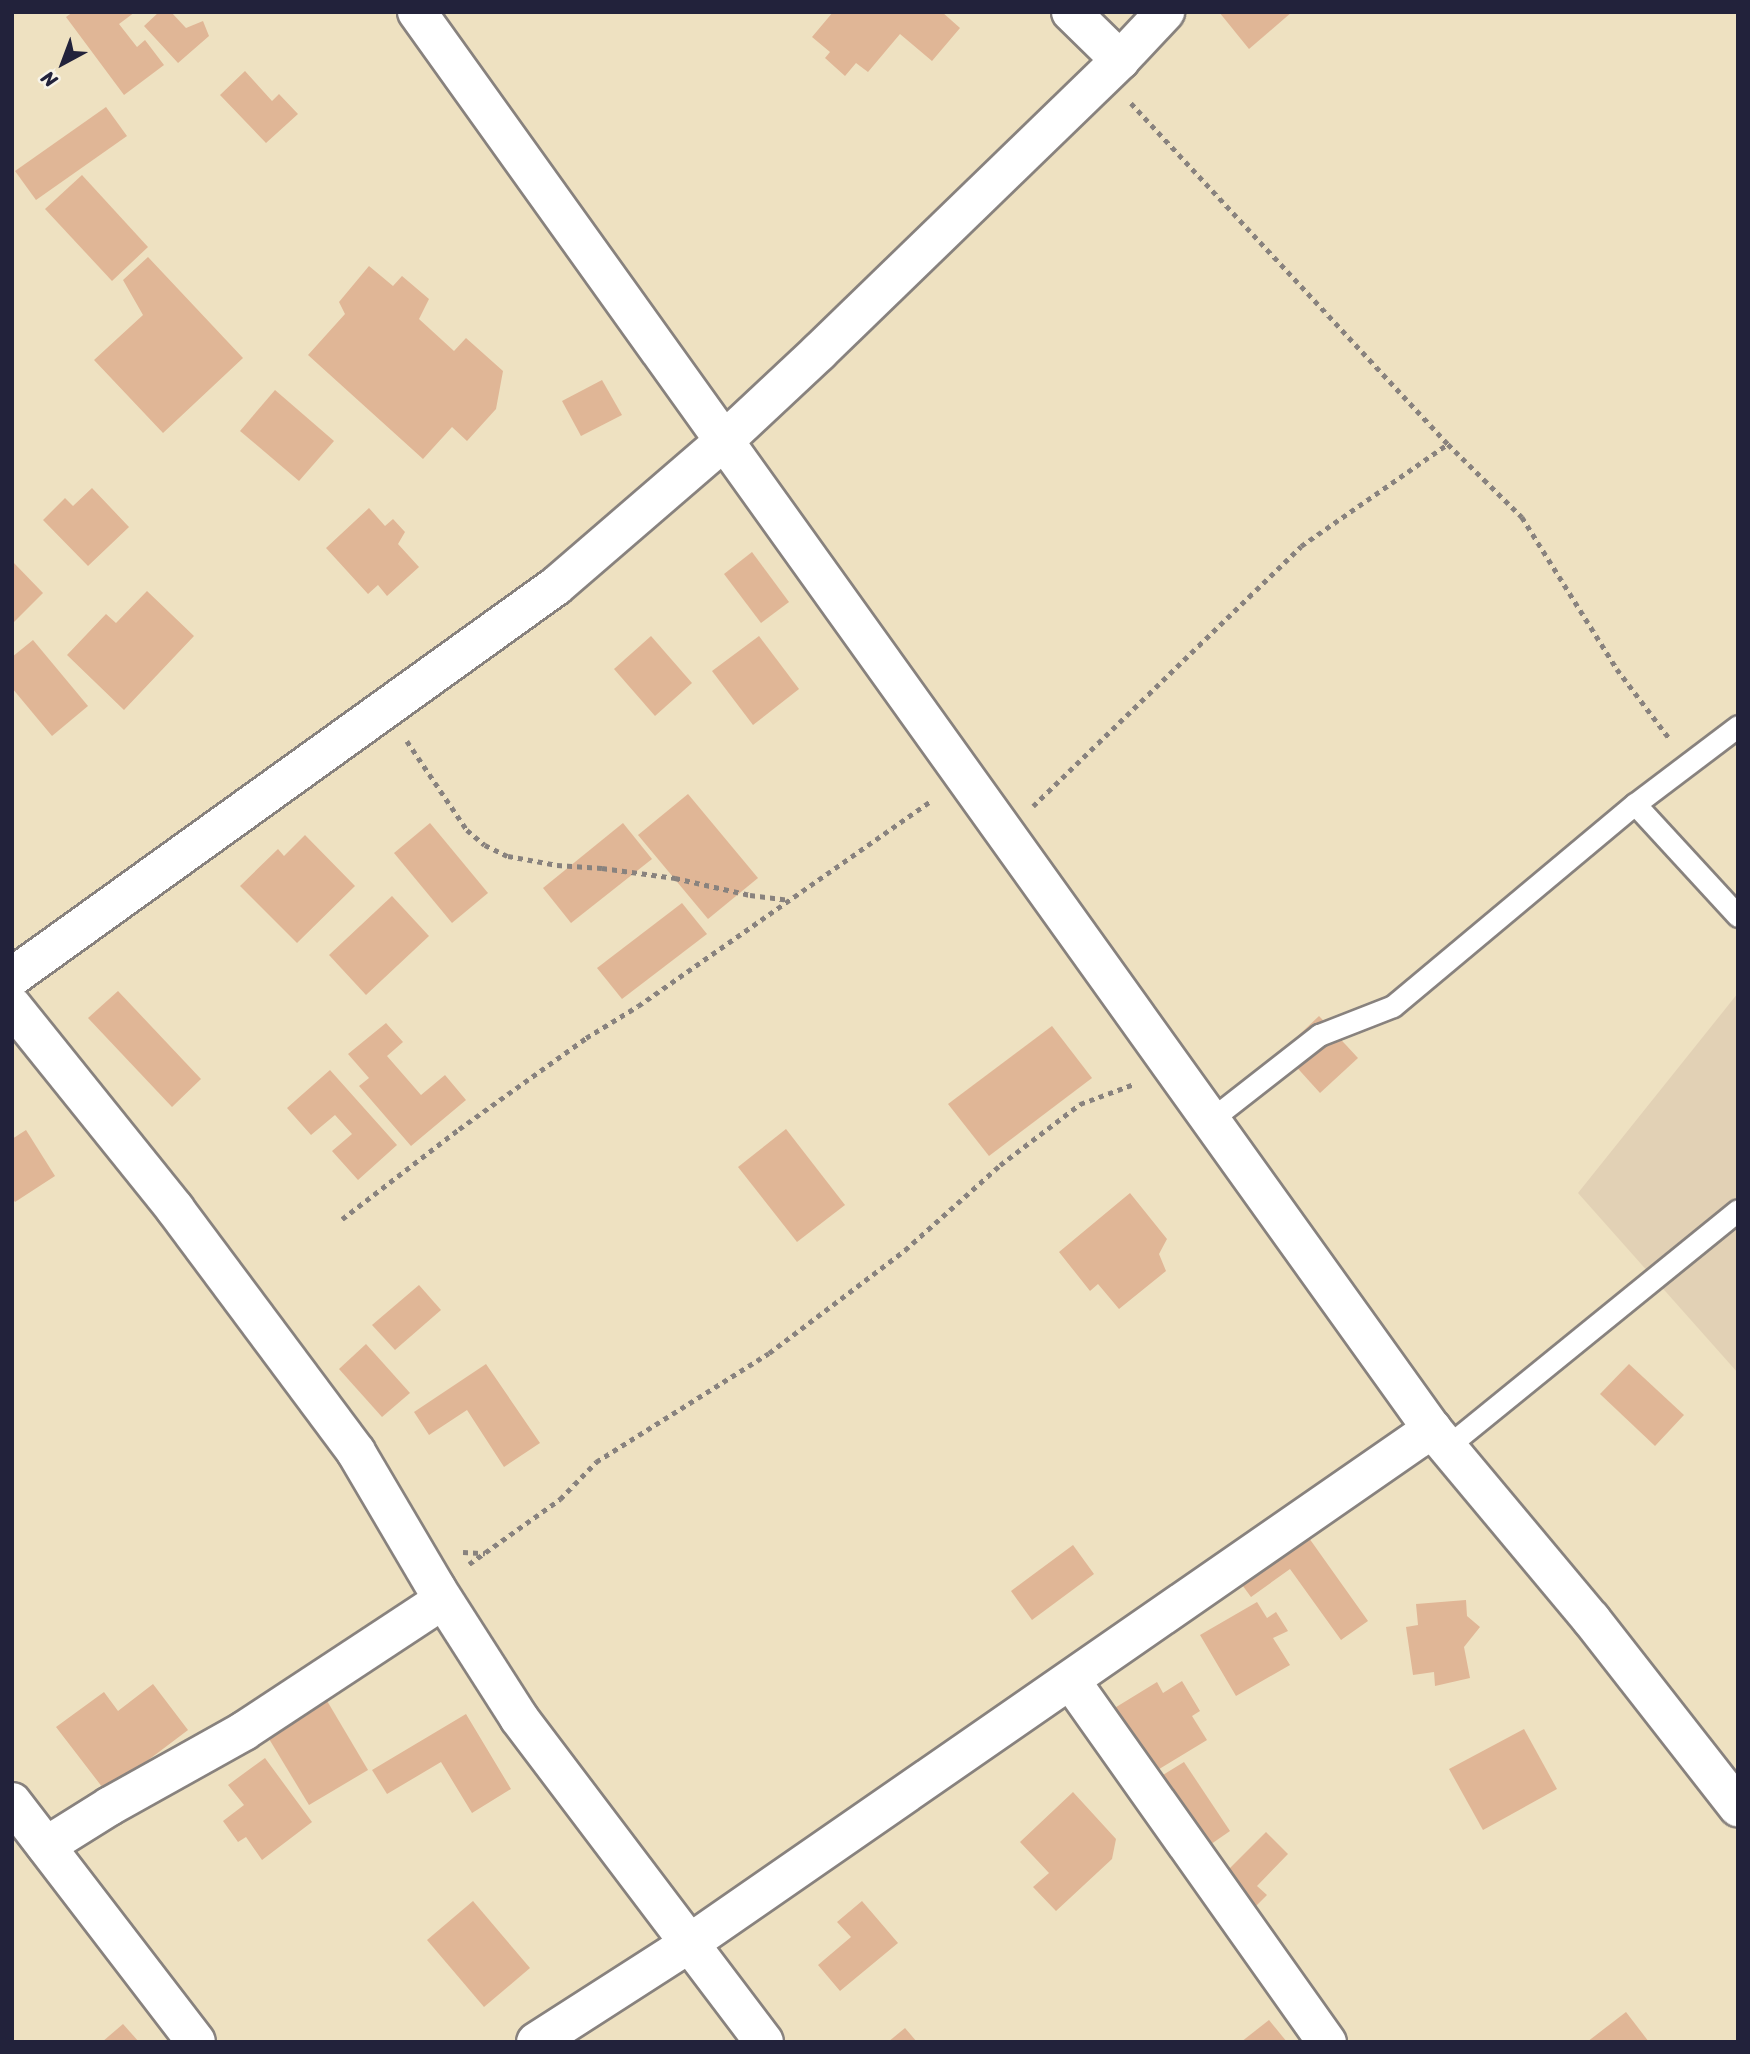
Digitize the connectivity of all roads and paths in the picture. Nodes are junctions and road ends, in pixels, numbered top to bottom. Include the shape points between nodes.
1 (417, 12) edge
2 (1072, 12) edge
3 (1165, 12) edge
4 (1112, 67) junction
5 (724, 440) junction
6 (1448, 444) junction
7 (384, 711) junction
8 (1738, 726) edge
9 (1688, 764) junction
10 (965, 778) junction
11 (1635, 804) junction
12 (1005, 834) junction
13 (791, 900) junction
14 (1738, 916) edge
15 (12, 977) edge
16 (12, 1006) edge
17 (1175, 1073) junction
18 (1209, 1121) junction
19 (1738, 1210) edge
20 (342, 1219) dead end
21 (1441, 1437) junction
22 (439, 1594) junction
23 (1071, 1681) junction
24 (12, 1802) edge
25 (1738, 1807) edge
26 (46, 1846) junction
27 (690, 1944) junction
28 (197, 2042) edge
29 (536, 2042) edge
30 (764, 2042) edge
31 (1327, 2042) edge

1 - 5 street
2 - 4 street
3 - 4 street
4 - 5 street
4 - 6 path
5 - 7 street via 556,586
5 - 10 street
6 - 9 path via 1522,517 1617,669
6 - 12 path via 1301,546
7 - 13 path via 415,751 448,807 485,845 529,861 675,878
7 - 15 street
8 - 9 lane
9 - 11 lane
10 - 12 street
10 - 13 path
11 - 14 lane
11 - 18 lane via 1393,1006 1320,1035
12 - 17 street
13 - 20 path via 459,1129
16 - 22 street via 174,1209 356,1452
17 - 18 street
17 - 22 path via 1080,1104 1000,1165 905,1250 769,1353 596,1462 560,1499
18 - 21 street
19 - 21 lane
21 - 23 street
21 - 25 street
22 - 26 street via 244,1731
22 - 27 street via 519,1718
23 - 27 street
23 - 31 street
24 - 26 street
26 - 28 street
27 - 29 street
27 - 30 street

